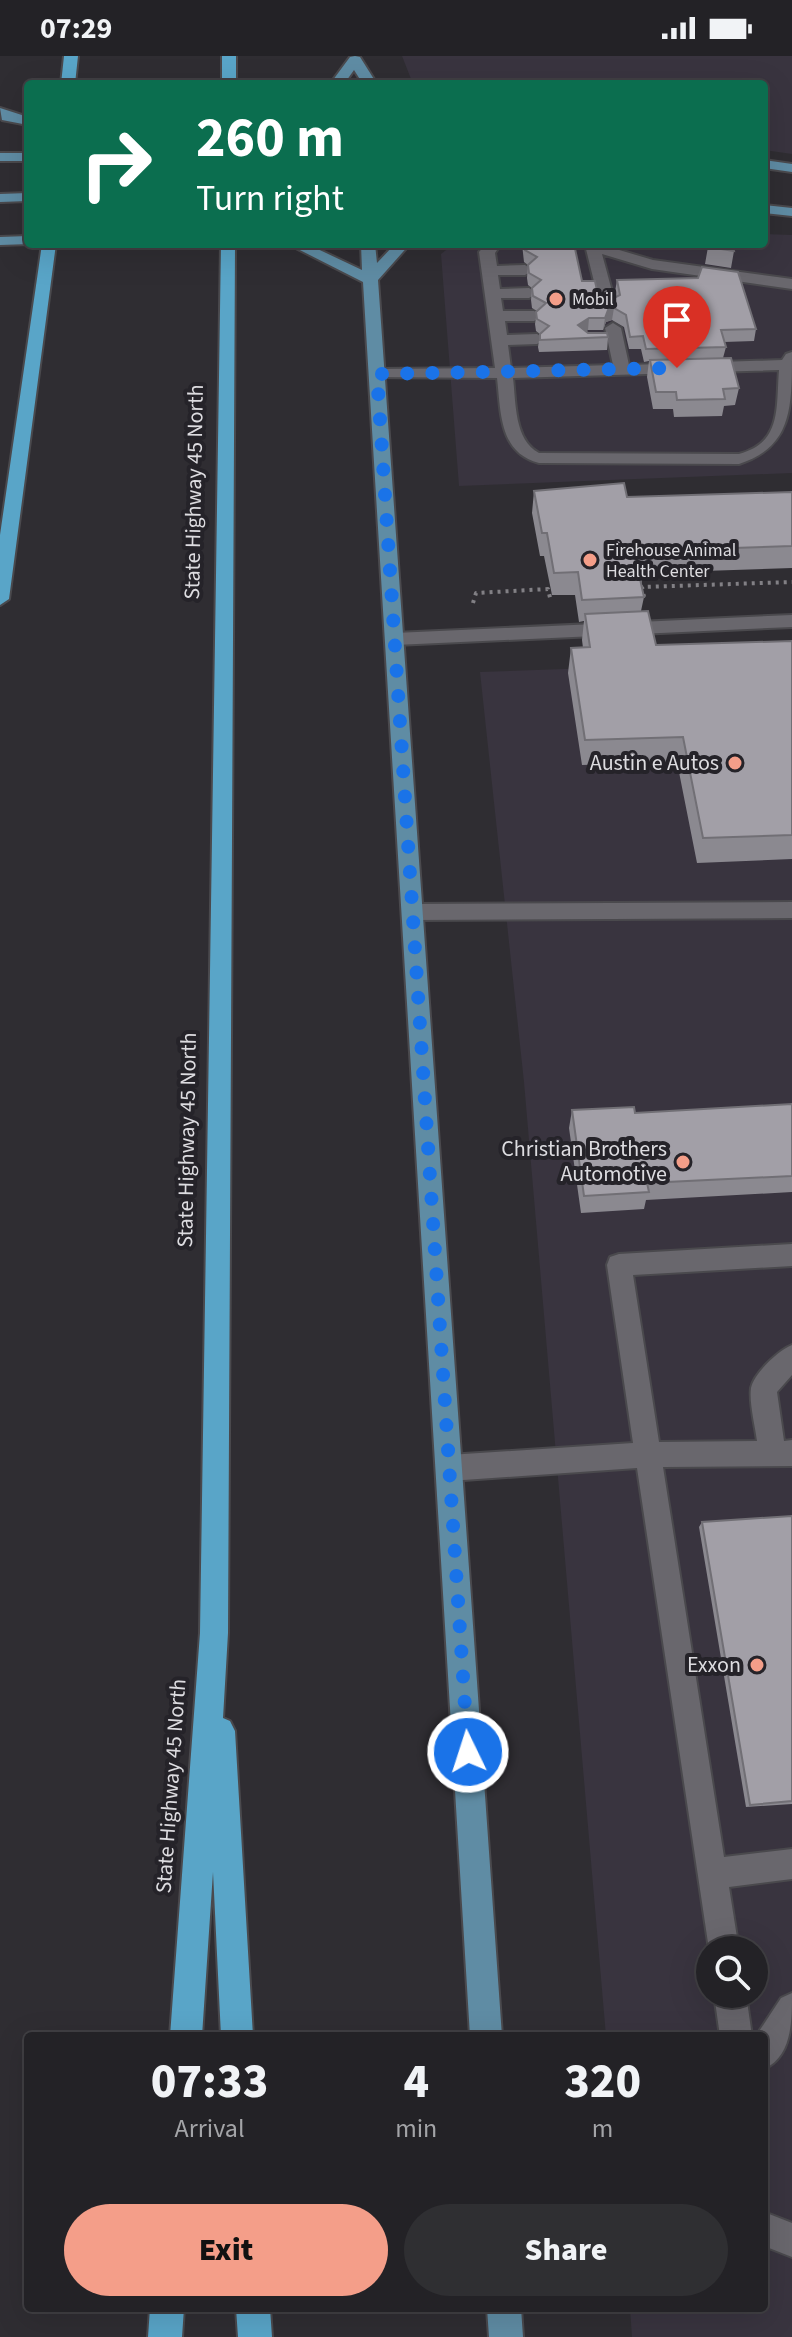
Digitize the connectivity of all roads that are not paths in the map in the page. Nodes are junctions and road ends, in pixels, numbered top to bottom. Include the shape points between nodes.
1 (71, 56) edge
2 (229, 56) edge
3 (355, 58) edge
4 (68, 80) edge
5 (229, 80) edge
6 (340, 80) edge
7 (357, 80) edge
8 (368, 80) edge
9 (0, 112) edge
10 (24, 120) edge
11 (0, 157) edge
12 (24, 157) edge
13 (768, 165) edge
14 (792, 168) edge
15 (24, 197) edge
16 (0, 198) edge
17 (768, 209) edge
18 (792, 212) edge
19 (24, 240) edge
20 (0, 241) edge
21 (48, 248) edge
22 (228, 248) edge
23 (303, 248) edge
24 (368, 248) edge
25 (399, 248) edge
26 (490, 248) edge
27 (592, 248) edge
28 (601, 248) edge
29 (525, 270) edge
30 (490, 271) junction
31 (370, 280) junction
32 (792, 284) edge
33 (529, 293) edge
34 (493, 294) junction
35 (608, 306) edge
36 (497, 316) junction
37 (534, 316) edge
38 (610, 334) edge
39 (537, 339) edge
40 (500, 340) junction
41 (790, 361) edge
42 (622, 370) junction
43 (506, 373) junction
44 (377, 374) junction
45 (0, 599) edge
46 (792, 621) edge
47 (395, 639) junction
48 (792, 910) edge
49 (413, 912) junction
50 (792, 1255) edge
51 (792, 1357) edge
52 (782, 1453) edge
53 (647, 1455) junction
54 (449, 1468) junction
55 (214, 1633) junction
56 (792, 1864) edge
57 (712, 1874) junction
58 (721, 1936) edge
59 (732, 2008) edge
60 (792, 2009) edge
61 (186, 2032) edge
62 (237, 2032) edge
63 (486, 2032) edge
64 (735, 2032) edge
65 (768, 2047) edge
66 (768, 2231) edge
67 (792, 2240) edge
68 (167, 2312) edge
69 (253, 2312) edge
70 (504, 2312) edge
71 (165, 2337) edge
72 (255, 2337) edge
73 (506, 2337) edge

1 - 4 highway
2 - 5 highway
3 - 6 main road
3 - 7 main road
3 - 8 main road
9 - 10 main road
11 - 12 main road
13 - 14 main road
15 - 16 main road
17 - 18 main road
19 - 20 main road
21 - 45 highway
22 - 55 highway, State Highway 45 North
23 - 31 main road
24 - 31 main road
25 - 31 main road
26 - 30 lane
27 - 35 lane via 598,290
28 - 32 lane via 652,264
29 - 30 lane
30 - 34 lane
31 - 44 main road
33 - 34 lane
34 - 36 lane
36 - 37 lane
36 - 40 lane
38 - 42 lane
39 - 40 lane
40 - 43 lane
41 - 42 lane
41 - 43 lane via 777,444 760,456 739,459 528,456 512,429
42 - 43 lane
43 - 44 lane
44 - 47 main road
46 - 47 lane
47 - 49 main road
48 - 49 lane
49 - 54 main road
50 - 53 lane via 619,1265
51 - 52 lane via 764,1388
52 - 53 lane
53 - 54 lane
53 - 57 lane
54 - 63 main road
55 - 61 highway, State Highway 45 North
55 - 62 highway
56 - 57 lane
57 - 58 lane
59 - 64 lane
60 - 65 lane
66 - 67 lane
68 - 71 highway
69 - 72 highway
70 - 73 main road

